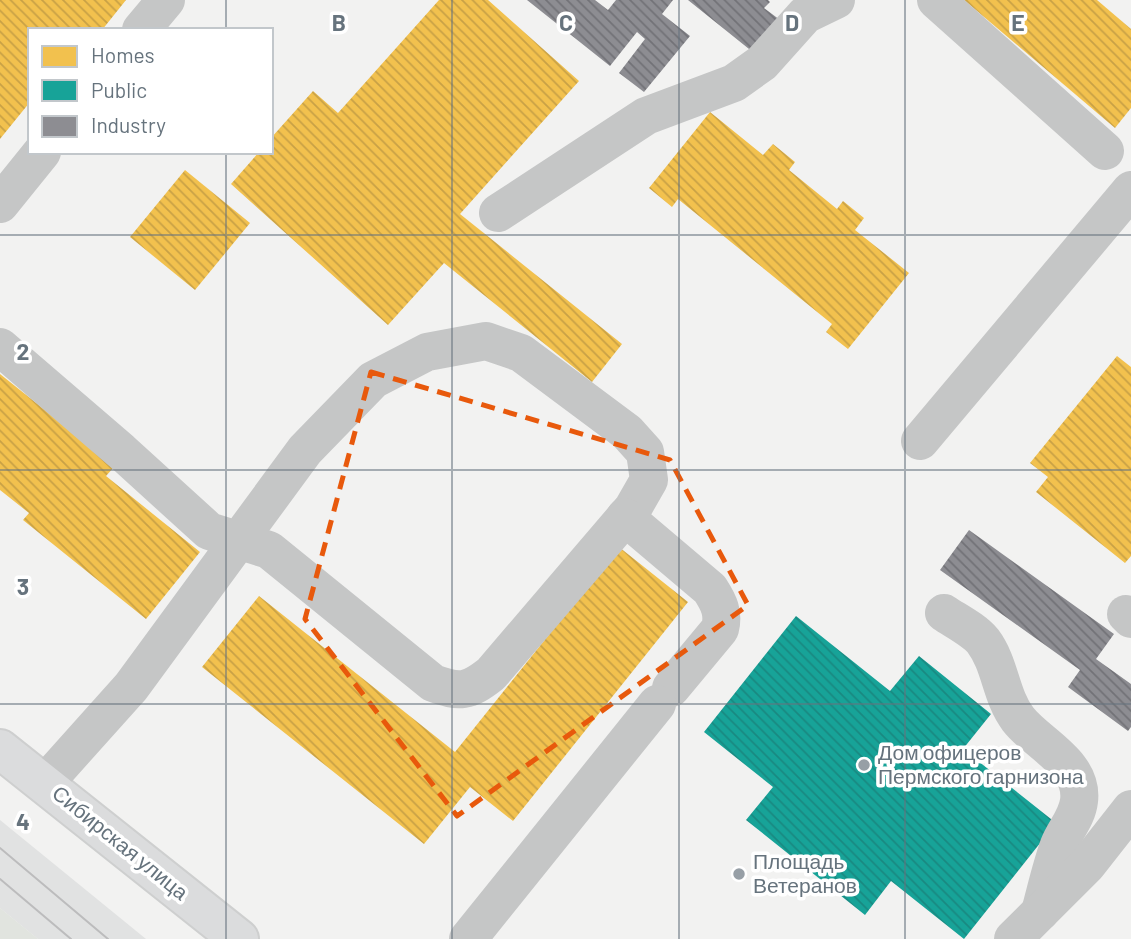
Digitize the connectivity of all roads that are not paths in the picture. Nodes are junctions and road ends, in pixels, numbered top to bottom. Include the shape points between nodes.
1 (166, 0) edge
2 (936, 0) edge
3 (810, 5) edge
4 (143, 28) edge
5 (1105, 151) dead end
6 (40, 154) edge
7 (1131, 190) edge
8 (0, 204) edge
9 (498, 213) dead end
10 (0, 347) edge
11 (920, 441) dead end
12 (625, 517) junction
13 (238, 541) junction
14 (944, 613) dead end
15 (0, 749) edge
16 (45, 783) junction
17 (1125, 830) edge
18 (1040, 912) junction
19 (239, 939) edge
20 (468, 939) edge
21 (1013, 939) edge

1 - 4 lane
2 - 5 lane
3 - 9 lane via 762,63 734,83 646,116
6 - 8 lane
7 - 11 lane
10 - 13 lane via 209,531
12 - 13 lane via 491,674 473,688 454,690 433,683 269,550
12 - 13 lane via 649,480 645,452 627,432 521,353 486,341 427,352 373,380 305,450
12 - 20 lane via 710,589 723,617 720,629
13 - 16 lane via 131,687
14 - 18 lane via 981,639 996,662 1005,696 1018,719 1068,765 1077,782 1080,800 1060,843
15 - 16 main road, Сибирская улица
16 - 19 main road, Сибирская улица
17 - 18 lane
18 - 21 lane

